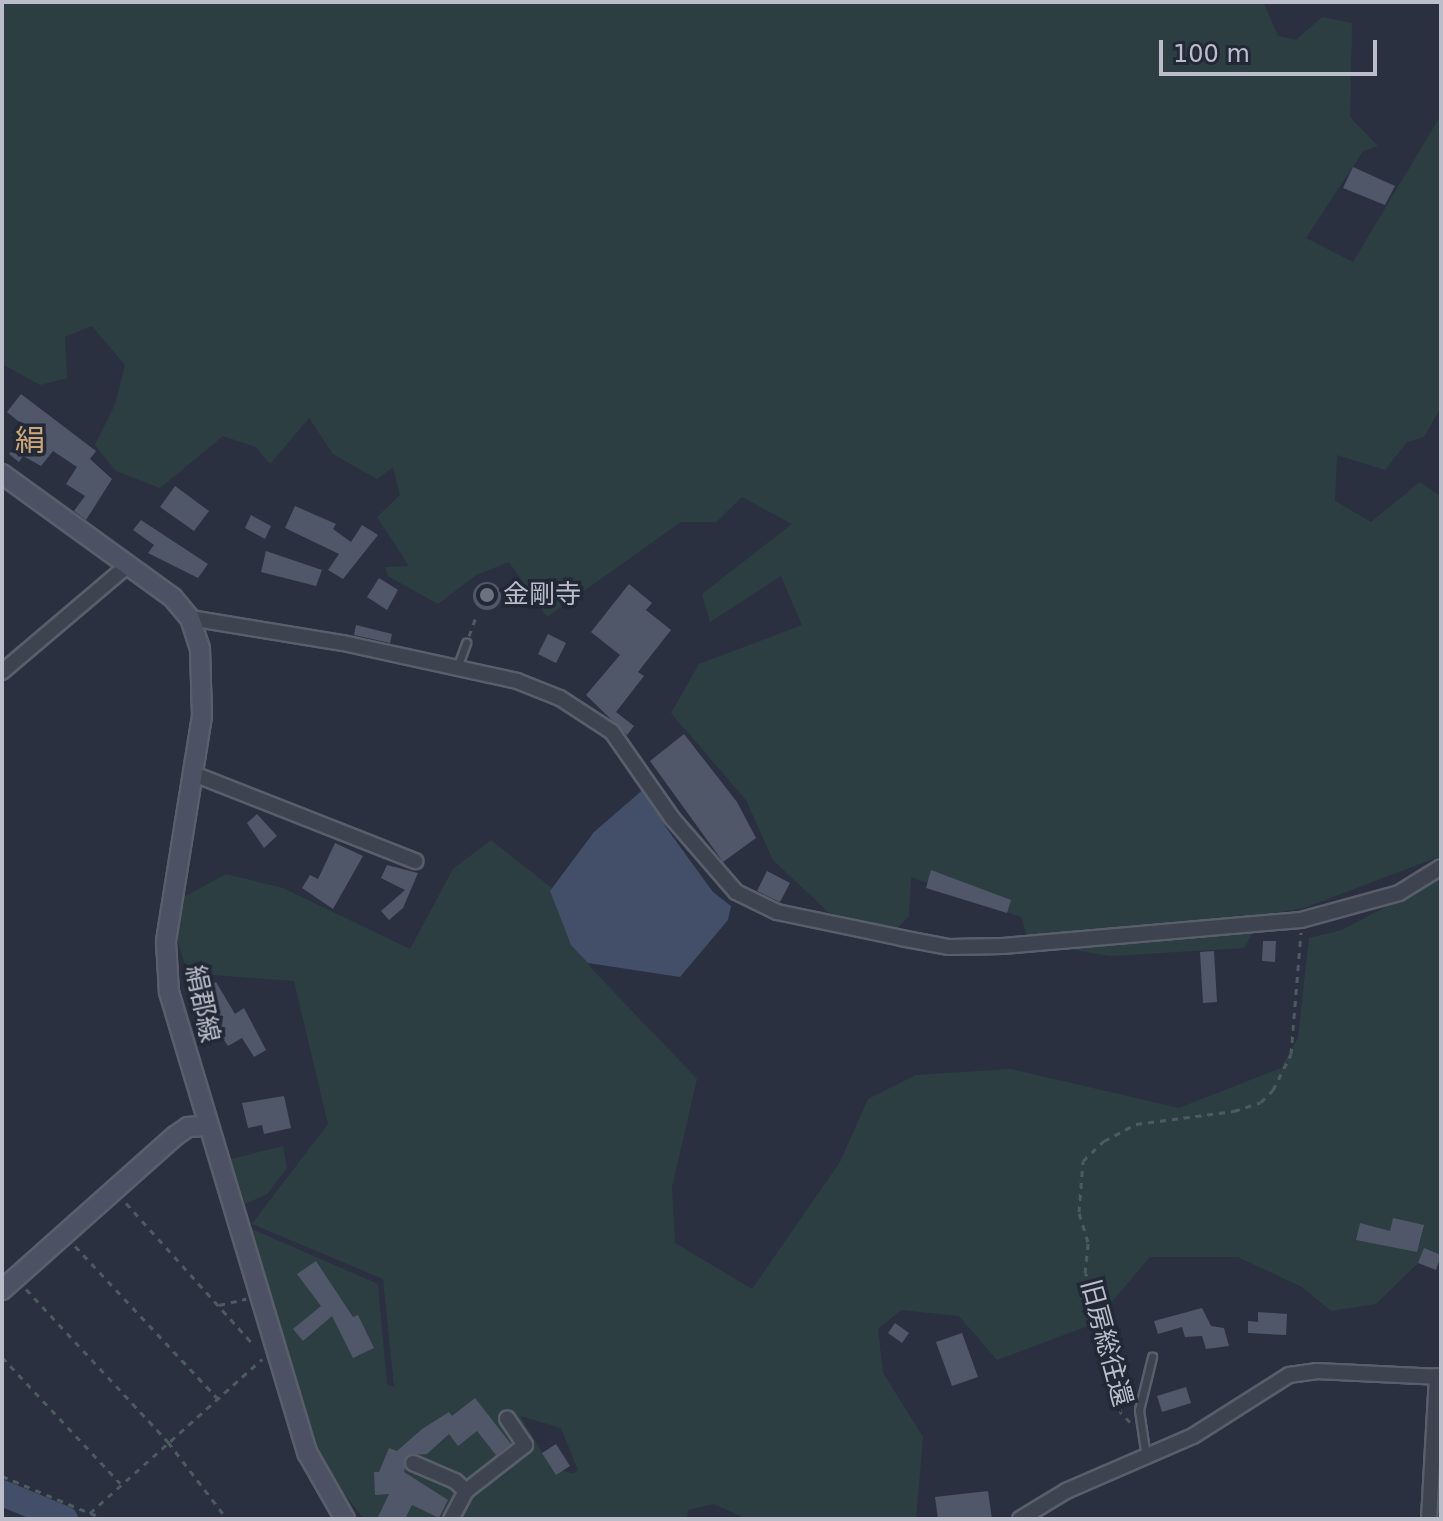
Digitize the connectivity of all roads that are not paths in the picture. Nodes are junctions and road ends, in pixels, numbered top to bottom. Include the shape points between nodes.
1 (2, 474) edge
2 (128, 565) junction
3 (190, 618) junction
4 (466, 643) road end
5 (457, 668) junction
6 (2, 672) edge
7 (194, 774) junction
8 (415, 861) dead end
9 (1441, 867) edge
10 (205, 1126) junction
11 (9, 1284) edge
12 (1152, 1357) dead end
13 (1439, 1376) edge
14 (507, 1418) dead end
15 (1147, 1458) junction
16 (413, 1463) dead end
17 (466, 1491) junction
18 (345, 1519) edge
19 (451, 1519) edge
20 (1020, 1519) edge
21 (1429, 1519) edge

1 - 2 main road
2 - 3 main road via 173,598
2 - 6 street
3 - 5 street via 314,637
3 - 7 main road, 絹郡線 via 204,679
4 - 5 lane
5 - 9 street via 517,681 598,719 736,892 777,912 949,947 1301,920 1399,893
7 - 8 street
7 - 10 main road, 絹郡線 via 165,966
10 - 11 main road via 188,1127 175,1136
10 - 18 main road, 絹郡線 via 313,1466
12 - 15 lane via 1139,1433
13 - 15 street via 1316,1371 1289,1375 1193,1436
13 - 21 street
14 - 17 street via 525,1445
15 - 20 street via 1066,1491
16 - 17 street
17 - 19 street

